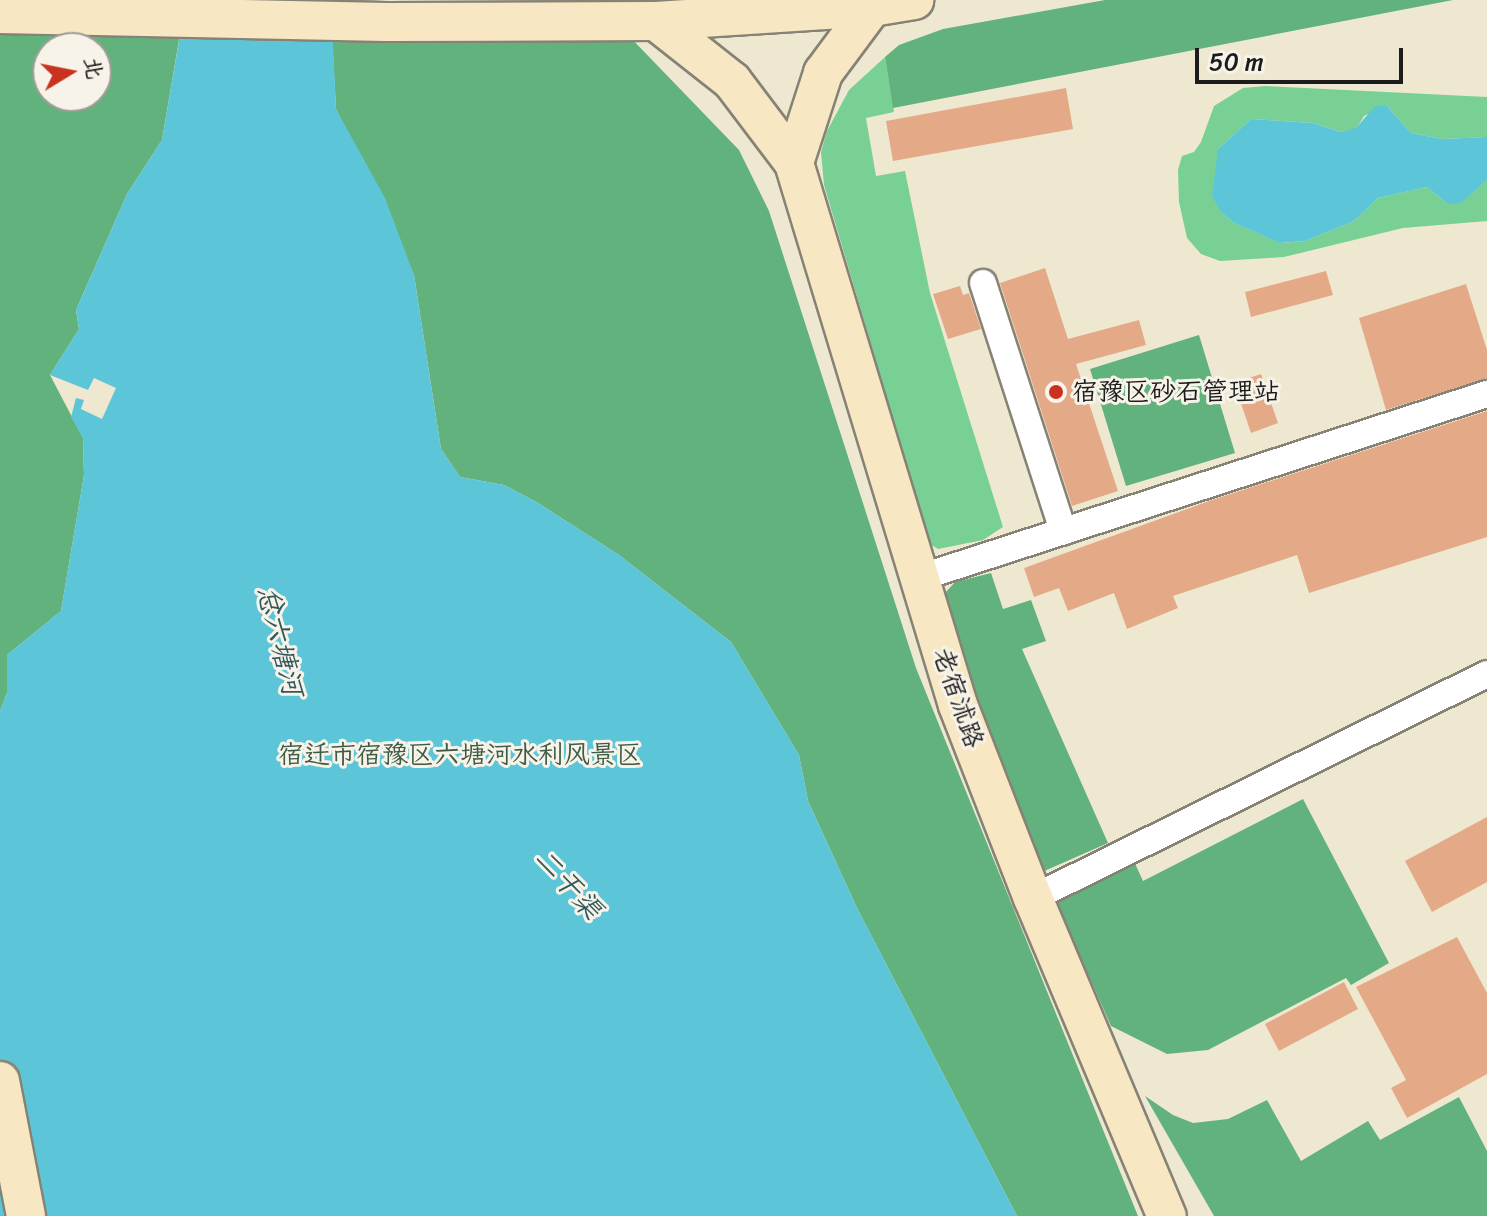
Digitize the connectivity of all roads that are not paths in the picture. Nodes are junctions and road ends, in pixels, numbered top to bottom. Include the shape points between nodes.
1 (914, 0) edge
2 (872, 7) junction
3 (0, 14) edge
4 (656, 21) junction
5 (794, 163) junction
6 (983, 283) dead end
7 (1487, 394) edge
8 (1063, 531) junction
9 (919, 578) junction
10 (1487, 674) edge
11 (1033, 898) junction
12 (0, 1081) edge
13 (26, 1216) edge
14 (1167, 1216) edge

1 - 2 main road
2 - 4 main road
2 - 5 main road via 823,73
3 - 4 main road
4 - 5 main road, 老宿沭路 via 732,81
5 - 9 main road, 老宿沭路
6 - 8 street
7 - 8 street
8 - 9 street
9 - 11 main road, 老宿沭路 via 958,705
10 - 11 street
11 - 14 main road, 老宿沭路
12 - 13 main road

